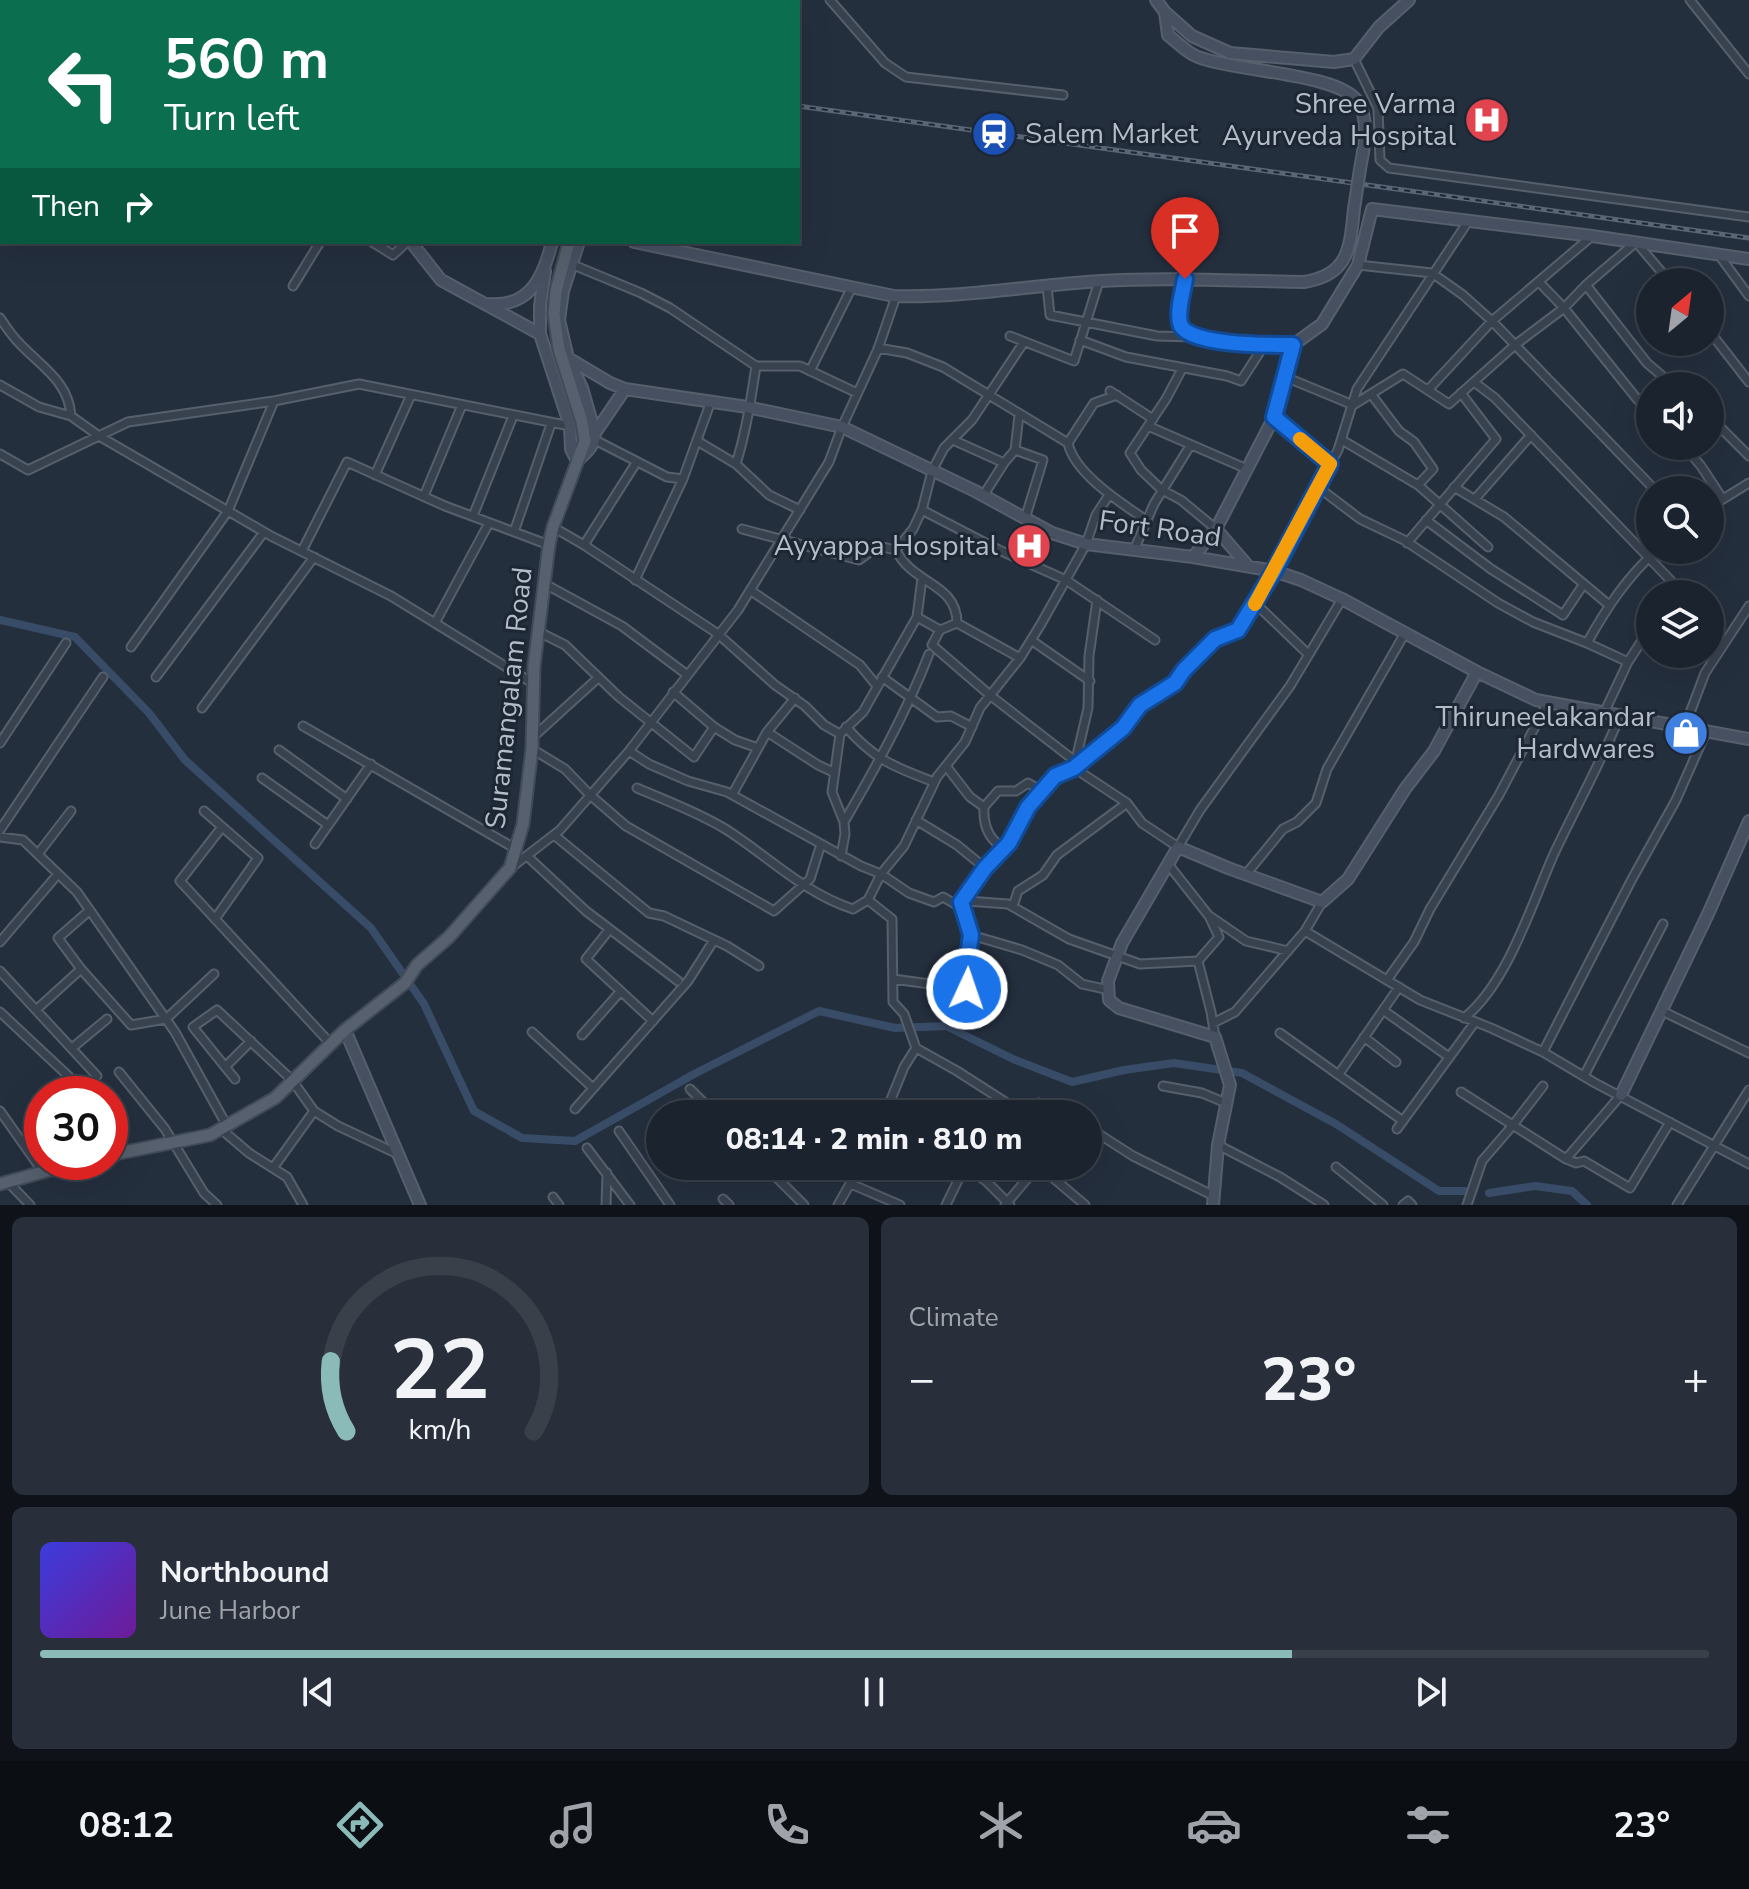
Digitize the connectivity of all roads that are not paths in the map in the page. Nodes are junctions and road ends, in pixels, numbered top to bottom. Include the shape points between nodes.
1 (830, 0) edge
2 (1156, 0) edge
3 (1409, 0) edge
4 (1690, 0) edge
5 (1165, 12) junction
6 (1354, 59) junction
7 (1749, 74) edge
8 (1063, 95) dead end
9 (1749, 216) edge
10 (1469, 220) junction
11 (1592, 236) junction
12 (1636, 242) junction
13 (319, 244) edge
14 (375, 244) edge
15 (407, 244) edge
16 (411, 244) edge
17 (552, 244) edge
18 (561, 244) edge
19 (568, 244) edge
20 (578, 244) edge
21 (643, 244) edge
22 (1719, 255) junction
23 (1749, 259) edge
24 (571, 264) junction
25 (1358, 265) junction
26 (1658, 268) edge
27 (545, 271) junction
28 (1432, 273) junction
29 (1185, 279) junction
30 (1099, 281) junction
31 (1540, 283) junction
32 (1586, 285) junction
33 (293, 286) dead end
34 (1047, 286) junction
35 (851, 289) junction
36 (896, 296) junction
37 (1749, 296) edge
38 (485, 303) junction
39 (1564, 308) junction
40 (0, 318) edge
41 (1085, 321) junction
42 (1492, 321) junction
43 (540, 334) junction
44 (1010, 336) dead end
45 (1193, 337) junction
46 (1080, 340) junction
47 (1024, 342) junction
48 (1265, 344) junction
49 (1293, 345) junction
50 (1515, 345) junction
51 (878, 348) junction
52 (1724, 350) edge
53 (568, 358) junction
54 (756, 366) junction
55 (1182, 369) junction
56 (810, 371) junction
57 (1658, 372) edge
58 (1283, 376) junction
59 (1474, 382) junction
60 (1749, 382) edge
61 (0, 385) edge
62 (625, 389) junction
63 (1428, 390) junction
64 (857, 393) junction
65 (1461, 393) junction
66 (1371, 394) junction
67 (411, 395) junction
68 (989, 396) junction
69 (1636, 398) edge
70 (274, 401) junction
71 (711, 401) junction
72 (462, 405) junction
73 (1353, 405) junction
74 (747, 407) junction
75 (1019, 415) junction
76 (71, 416) junction
77 (513, 416) junction
78 (1274, 417) junction
79 (1150, 422) junction
80 (551, 424) junction
81 (570, 426) junction
82 (842, 427) junction
83 (1724, 431) edge
84 (1531, 435) junction
85 (99, 436) junction
86 (588, 439) junction
87 (953, 440) junction
88 (1342, 440) junction
89 (699, 442) junction
90 (1068, 443) junction
91 (1190, 446) junction
92 (1015, 450) junction
93 (0, 454) edge
94 (1749, 456) edge
95 (577, 461) junction
96 (636, 463) junction
97 (1004, 463) junction
98 (736, 464) junction
99 (1330, 464) junction
100 (1247, 469) junction
101 (932, 471) junction
102 (375, 475) junction
103 (1641, 476) edge
104 (683, 479) junction
105 (1749, 483) edge
106 (1418, 485) junction
107 (1318, 487) junction
108 (1454, 487) junction
109 (1162, 490) junction
110 (1109, 495) junction
111 (424, 496) junction
112 (983, 496) junction
113 (1724, 497) edge
114 (1475, 499) junction
115 (1441, 503) junction
116 (800, 510) junction
117 (922, 510) junction
118 (228, 511) junction
119 (473, 516) junction
120 (1025, 519) junction
121 (1146, 520) junction
122 (1426, 520) junction
123 (489, 523) junction
124 (553, 527) junction
125 (742, 529) dead end
126 (1216, 529) junction
127 (264, 532) junction
128 (514, 532) junction
129 (781, 539) junction
130 (1407, 543) junction
131 (1636, 543) edge
132 (1086, 544) junction
133 (549, 545) junction
134 (584, 545) junction
135 (1488, 547) dead end
136 (896, 550) junction
137 (1134, 550) junction
138 (302, 551) junction
139 (314, 557) junction
140 (1193, 557) junction
141 (1642, 564) edge
142 (1656, 564) edge
143 (1248, 566) junction
144 (1274, 571) junction
145 (922, 578) junction
146 (635, 580) junction
147 (1066, 580) junction
148 (1671, 580) edge
149 (545, 584) junction
150 (1583, 585) junction
151 (750, 590) junction
152 (1342, 599) junction
153 (1097, 600) junction
154 (1256, 604) junction
155 (1609, 605) junction
156 (1749, 606) edge
157 (917, 617) junction
158 (435, 623) junction
159 (957, 623) junction
160 (940, 630) junction
161 (539, 632) junction
162 (1405, 633) junction
163 (718, 634) junction
164 (1031, 640) junction
165 (1155, 640) dead end
166 (66, 643) dead end
167 (1587, 643) junction
168 (131, 647) dead end
169 (1636, 650) edge
170 (929, 654) dead end
171 (1308, 654) junction
172 (1020, 658) junction
173 (1628, 662) junction
174 (1477, 672) junction
175 (686, 674) junction
176 (103, 677) dead end
177 (156, 677) dead end
178 (882, 677) junction
179 (598, 678) junction
180 (1090, 681) junction
181 (534, 684) junction
182 (877, 686) junction
183 (673, 692) junction
184 (991, 696) junction
185 (795, 698) junction
186 (912, 698) junction
187 (1548, 702) junction
188 (202, 708) dead end
189 (1604, 713) junction
190 (1620, 716) junction
191 (651, 722) junction
192 (303, 726) dead end
193 (1685, 726) junction
194 (714, 727) junction
195 (972, 727) junction
196 (843, 730) junction
197 (1707, 730) junction
198 (767, 732) junction
199 (1749, 739) edge
200 (0, 743) edge
201 (532, 744) junction
202 (758, 748) junction
203 (279, 750) dead end
204 (629, 751) junction
205 (881, 759) junction
206 (371, 764) junction
207 (1075, 765) junction
208 (946, 766) junction
209 (833, 772) junction
210 (262, 778) dead end
211 (934, 782) junction
212 (637, 788) dead end
213 (1042, 791) junction
214 (589, 794) junction
215 (732, 795) junction
216 (347, 799) junction
217 (1127, 803) junction
218 (984, 807) junction
219 (71, 811) dead end
220 (204, 811) dead end
221 (916, 820) junction
222 (1749, 821) edge
223 (844, 822) junction
224 (328, 825) junction
225 (222, 827) junction
226 (0, 830) edge
227 (554, 835) junction
228 (0, 837) edge
229 (315, 844) dead end
230 (821, 844) junction
231 (1178, 847) junction
232 (1004, 848) junction
233 (522, 853) junction
234 (38, 854) junction
235 (841, 856) junction
236 (1168, 864) junction
237 (985, 868) junction
238 (1247, 873) junction
239 (58, 874) junction
240 (881, 874) junction
241 (804, 885) junction
242 (868, 900) junction
243 (961, 902) junction
244 (1322, 902) junction
245 (1013, 906) junction
246 (90, 910) junction
247 (1209, 916) junction
248 (215, 919) junction
249 (1663, 924) dead end
250 (609, 930) junction
251 (1305, 931) junction
252 (971, 935) junction
253 (714, 940) junction
254 (0, 942) edge
255 (1288, 951) junction
256 (1118, 957) junction
257 (1198, 961) junction
258 (759, 966) dead end
259 (81, 969) junction
260 (0, 971) edge
261 (214, 974) dead end
262 (893, 979) junction
263 (1387, 980) junction
264 (678, 981) dead end
265 (1399, 987) junction
266 (1109, 990) junction
267 (620, 992) junction
268 (36, 1010) junction
269 (1383, 1010) junction
270 (1662, 1011) junction
271 (0, 1012) edge
272 (1464, 1018) junction
273 (107, 1019) dead end
274 (166, 1019) junction
275 (653, 1021) junction
276 (1475, 1022) junction
277 (1213, 1023) junction
278 (345, 1030) junction
279 (532, 1032) dead end
280 (1280, 1033) dead end
281 (582, 1035) dead end
282 (1215, 1037) junction
283 (1364, 1037) junction
284 (251, 1041) junction
285 (330, 1043) junction
286 (72, 1048) junction
287 (916, 1048) junction
288 (1543, 1052) junction
289 (1749, 1053) edge
290 (1449, 1057) junction
291 (1396, 1062) dead end
292 (225, 1067) junction
293 (119, 1072) dead end
294 (1339, 1074) junction
295 (68, 1076) edge
296 (97, 1076) dead end
297 (1584, 1076) junction
298 (235, 1079) dead end
299 (292, 1080) junction
300 (1163, 1086) dead end
301 (1543, 1086) dead end
302 (593, 1088) junction
303 (690, 1089) dead end
304 (1749, 1090) edge
305 (1461, 1092) dead end
306 (1621, 1095) junction
307 (701, 1100) edge
308 (891, 1100) edge
309 (1002, 1100) edge
310 (1226, 1103) junction
311 (575, 1109) dead end
312 (0, 1111) edge
313 (314, 1111) junction
314 (1670, 1122) junction
315 (1513, 1125) junction
316 (224, 1127) junction
317 (619, 1131) dead end
318 (1102, 1136) edge
319 (172, 1143) junction
320 (24, 1145) edge
321 (1218, 1145) junction
322 (1715, 1147) junction
323 (587, 1148) dead end
324 (128, 1152) edge
325 (398, 1154) junction
326 (1566, 1159) junction
327 (1749, 1164) edge
328 (1336, 1167) dead end
329 (273, 1168) junction
330 (607, 1173) junction
331 (24, 1177) edge
332 (779, 1180) edge
333 (853, 1180) edge
334 (958, 1180) edge
335 (985, 1180) edge
336 (1027, 1180) edge
337 (1054, 1180) edge
338 (1056, 1182) joint
339 (4, 1183) edge
340 (851, 1184) junction
341 (553, 1197) dead end
342 (1213, 1201) edge
343 (1679, 1202) edge
344 (1007, 1204) edge
345 (30, 1205) edge
346 (217, 1205) edge
347 (303, 1205) edge
348 (420, 1205) edge
349 (559, 1205) edge
350 (606, 1205) edge
351 (630, 1205) edge
352 (670, 1205) edge
353 (804, 1205) edge
354 (838, 1205) edge
355 (900, 1205) edge
356 (946, 1205) edge
357 (1085, 1205) edge
358 (1324, 1205) edge
359 (1383, 1205) edge
360 (1403, 1205) edge
361 (1412, 1205) edge
362 (1467, 1205) edge
363 (1692, 1205) edge

1 - 8 street via 885,63 906,77
2 - 5 street
3 - 6 street
4 - 7 street
5 - 6 street via 1192,36 1230,53
5 - 29 street, bridge via 1168,35 1194,56 1341,87 1358,102 1366,130 1351,244 1338,268 1304,282
6 - 9 street via 1378,108 1380,160 1389,168
10 - 11 street
10 - 25 street via 1372,209
10 - 28 street
11 - 12 street
11 - 31 street
12 - 22 street
12 - 26 street
12 - 32 street
13 - 33 street
14 - 15 street via 393,255
16 - 38 street via 441,280
17 - 27 street
18 - 86 main road via 547,316 576,423
19 - 86 main road via 554,315 559,349
20 - 24 street
21 - 35 street
22 - 23 street
22 - 37 street
24 - 53 street via 559,320
24 - 54 street via 670,308
25 - 28 street
25 - 49 street via 1322,324
27 - 38 street via 527,295
27 - 43 street
28 - 42 street
28 - 73 street via 1357,389
29 - 30 street
29 - 45 street via 1180,323
30 - 34 street
30 - 41 street
31 - 39 street
31 - 42 street
32 - 39 street
32 - 57 street
34 - 36 street via 935,298
34 - 41 street via 1050,315
35 - 36 street
35 - 56 street
36 - 51 street
38 - 43 street
39 - 50 street
39 - 69 street
40 - 76 street via 58,380 70,401
41 - 45 street via 1157,336
41 - 46 street
42 - 50 street
42 - 63 street
43 - 81 street
44 - 47 street
45 - 48 street
46 - 47 street via 1074,361
46 - 55 street
47 - 68 street
48 - 49 street
48 - 55 street via 1241,381
49 - 58 street
50 - 59 street
50 - 103 street
51 - 64 street
51 - 68 street via 943,367
52 - 60 street
53 - 62 street, Fort Road
53 - 86 street via 582,388
54 - 56 street via 800,366
54 - 74 street
55 - 79 street
56 - 64 street
58 - 73 street
58 - 78 street
59 - 65 street
59 - 84 street
61 - 76 street via 39,407
62 - 71 street, Fort Road
62 - 86 street
63 - 65 street via 1449,404
63 - 66 street via 1403,374
64 - 82 street
65 - 108 street via 1496,439
66 - 73 street
66 - 106 street via 1433,469
67 - 70 street via 359,384
67 - 72 street
67 - 102 street
68 - 75 street
68 - 87 street
70 - 85 street via 128,422
70 - 118 street
71 - 74 street, Fort Road
71 - 89 street
72 - 77 street
72 - 111 street
73 - 88 street
74 - 82 street, Fort Road
74 - 98 street
75 - 90 street
75 - 92 street
76 - 85 street
77 - 80 street
77 - 119 street
78 - 99 street
78 - 100 street
79 - 90 street via 1114,393 1094,403
79 - 91 street
79 - 109 street via 1130,453
80 - 81 street
80 - 128 street
81 - 95 street
82 - 101 street, Fort Road
82 - 116 street via 829,462
83 - 94 street
84 - 114 street
84 - 131 street
85 - 93 street via 28,470
85 - 118 street
86 - 95 main road, Suramangalam Road
86 - 96 street
87 - 97 street
87 - 101 street
88 - 99 street
88 - 106 street
89 - 98 street
89 - 104 street
90 - 110 street via 1071,455
91 - 100 street
91 - 109 street
92 - 97 street
92 - 120 street via 1043,460
95 - 124 main road, Suramangalam Road
96 - 104 street
96 - 134 street
97 - 112 street
98 - 116 street via 769,495
99 - 107 street
100 - 126 street
101 - 112 street, Fort Road
101 - 117 street
102 - 111 street
102 - 138 street via 347,462
104 - 146 street
105 - 113 street
106 - 115 street
107 - 130 street via 1360,519
107 - 144 street
108 - 114 street
108 - 115 street
109 - 121 street
109 - 126 street
110 - 121 street
110 - 132 street
111 - 119 street
112 - 120 street, Fort Road
114 - 150 street
115 - 122 street
115 - 135 street
116 - 129 street
117 - 136 street
117 - 147 street
118 - 127 street
118 - 168 street
119 - 123 street
120 - 132 street, Fort Road
121 - 137 street
122 - 130 street
122 - 150 street via 1563,615
123 - 128 street
123 - 158 street
124 - 133 main road, Suramangalam Road
124 - 134 street
125 - 129 street
126 - 140 street
126 - 143 street
127 - 138 street
127 - 177 street
128 - 133 street
129 - 136 street via 859,560 878,546
129 - 151 street
130 - 167 street via 1522,616
132 - 137 street, Fort Road
132 - 147 street
133 - 149 main road, Suramangalam Road
134 - 146 street
136 - 145 street via 903,564
137 - 140 street, Fort Road
138 - 139 street
139 - 158 street
139 - 188 street
140 - 143 street, Fort Road
141 - 155 street
142 - 148 street
143 - 144 street, Fort Road
144 - 152 street, Fort Road
144 - 154 street
145 - 157 street
145 - 159 street via 943,590 957,611
146 - 163 street
147 - 153 street
147 - 164 street
149 - 161 main road, Suramangalam Road
149 - 175 street via 622,626
150 - 155 street
151 - 163 street
151 - 182 street via 860,665
152 - 162 street, Fort Road
152 - 171 street
153 - 165 street
153 - 180 street
154 - 171 street
154 - 207 street via 1238,630 1215,639 1175,683 1140,705 1123,728
155 - 167 street
156 - 193 street via 1705,673
157 - 160 street
157 - 178 street
158 - 181 street
159 - 160 street
159 - 172 street
160 - 184 street via 932,645
161 - 179 street via 565,645
161 - 181 main road, Suramangalam Road
162 - 174 street, Fort Road
162 - 238 street via 1327,769 1316,803 1283,829
163 - 175 street
163 - 185 street
164 - 172 street
164 - 180 street
166 - 200 street
167 - 173 street
169 - 173 street
170 - 186 street
171 - 231 street
172 - 184 street
173 - 189 street
174 - 187 street, Fort Road
174 - 244 street via 1434,751 1348,879
175 - 183 street
176 - 226 street
178 - 182 street
178 - 186 street
179 - 191 street
179 - 201 street
180 - 207 street
181 - 201 main road, Suramangalam Road
182 - 196 street via 863,712
183 - 191 street
183 - 194 street
184 - 195 street
184 - 207 street
185 - 196 street via 824,725
185 - 198 street
186 - 195 street via 937,717 951,716
186 - 205 street
187 - 189 street, Fort Road
187 - 263 street via 1414,942
189 - 190 street, Fort Road
190 - 193 street, Fort Road
190 - 272 street via 1526,921 1481,1005
191 - 194 street via 694,757
191 - 204 street
192 - 206 street
193 - 197 street, Fort Road
194 - 202 street
195 - 208 street
196 - 205 street
196 - 209 street
197 - 199 street, Fort Road
197 - 288 street via 1676,800
198 - 202 street
198 - 209 street
201 - 214 street
201 - 233 main road, Suramangalam Road
202 - 215 street
203 - 216 street
204 - 214 street
204 - 215 street via 662,770
205 - 211 street
205 - 223 street
206 - 216 street
206 - 233 street
207 - 213 street
207 - 217 street
208 - 211 street
208 - 218 street
209 - 223 street via 832,792
210 - 224 street
211 - 221 street
212 - 241 street via 725,829
213 - 218 street via 1028,783 1016,791 998,791
213 - 232 street
214 - 227 street
214 - 241 street via 626,826 774,911
215 - 230 street
216 - 224 street
217 - 231 street via 1142,823
217 - 245 street via 1057,855 1043,875 1018,891
218 - 232 street via 993,843
219 - 234 street
220 - 225 street
221 - 237 street
221 - 240 street via 904,846
222 - 270 street
223 - 235 street
224 - 229 street
225 - 248 street via 180,881
225 - 248 street via 258,858
227 - 233 street
227 - 253 street via 649,913
228 - 234 street via 23,840
230 - 235 street
230 - 241 street
231 - 236 street
231 - 238 street
232 - 237 street
233 - 250 street
233 - 278 main road, Suramangalam Road via 405,983
234 - 239 street
235 - 240 street
236 - 247 street
236 - 256 street
237 - 243 street
238 - 244 street
239 - 246 street
239 - 254 street
240 - 242 street
240 - 243 street via 934,902 943,897
241 - 242 street via 853,909
242 - 262 street via 892,919
243 - 245 street
243 - 252 street
244 - 251 street
245 - 256 street via 1069,939
246 - 259 street via 58,938
246 - 274 street
247 - 255 street via 1246,941
247 - 257 street via 1219,937
248 - 285 street
249 - 297 street
250 - 264 street
250 - 267 street via 586,959
251 - 255 street
251 - 263 street
252 - 262 street via 967,989
252 - 266 street via 1022,950 1058,965 1082,984
253 - 258 street
253 - 275 street
255 - 277 street via 1235,1012
256 - 257 street via 1140,964
256 - 266 street
257 - 277 street
259 - 268 street
259 - 274 street via 131,1025
260 - 268 street
261 - 274 street
262 - 287 street via 893,1002 904,1014
263 - 265 street
265 - 269 street
265 - 272 street
266 - 282 street via 1109,1000 1119,1008
267 - 275 street
267 - 281 street
268 - 286 street
269 - 283 street
269 - 290 street
270 - 289 street
270 - 306 street
271 - 295 street
272 - 276 street
273 - 286 street
274 - 316 street
275 - 302 street
276 - 288 street
276 - 290 street
277 - 282 street
278 - 285 main road, Suramangalam Road
278 - 325 street
279 - 302 street
280 - 294 street
282 - 310 street via 1230,1085
283 - 291 street
283 - 294 street
284 - 292 street
284 - 292 street via 217,1010 193,1027
284 - 299 street
285 - 299 main road, Suramangalam Road
286 - 296 street
287 - 308 street
287 - 309 street
288 - 297 street
290 - 294 street via 1400,1125
292 - 298 street
293 - 319 street
297 - 306 street
299 - 313 street
299 - 316 main road, Suramangalam Road via 275,1098
300 - 310 street
301 - 315 street
302 - 311 street
303 - 307 street
304 - 322 street
305 - 315 street
306 - 314 street
306 - 326 street
310 - 321 street
312 - 320 street
313 - 325 street
313 - 329 street
314 - 322 street
314 - 326 street via 1630,1188 1584,1161
315 - 326 street
315 - 362 street via 1482,1161
316 - 319 main road, Suramangalam Road
316 - 329 street
317 - 352 street
318 - 342 street
319 - 324 main road, Suramangalam Road
319 - 346 street
321 - 342 street
321 - 358 street
322 - 327 street
322 - 343 street
323 - 330 street
325 - 348 street
328 - 359 street
329 - 347 street via 287,1177
330 - 350 street
330 - 351 street
331 - 339 main road
332 - 353 street
333 - 340 street
334 - 356 street
335 - 344 street
336 - 344 street
337 - 338 street
338 - 357 street
339 - 345 street
340 - 354 street
340 - 355 street
341 - 349 street
343 - 363 street
360 - 361 street

